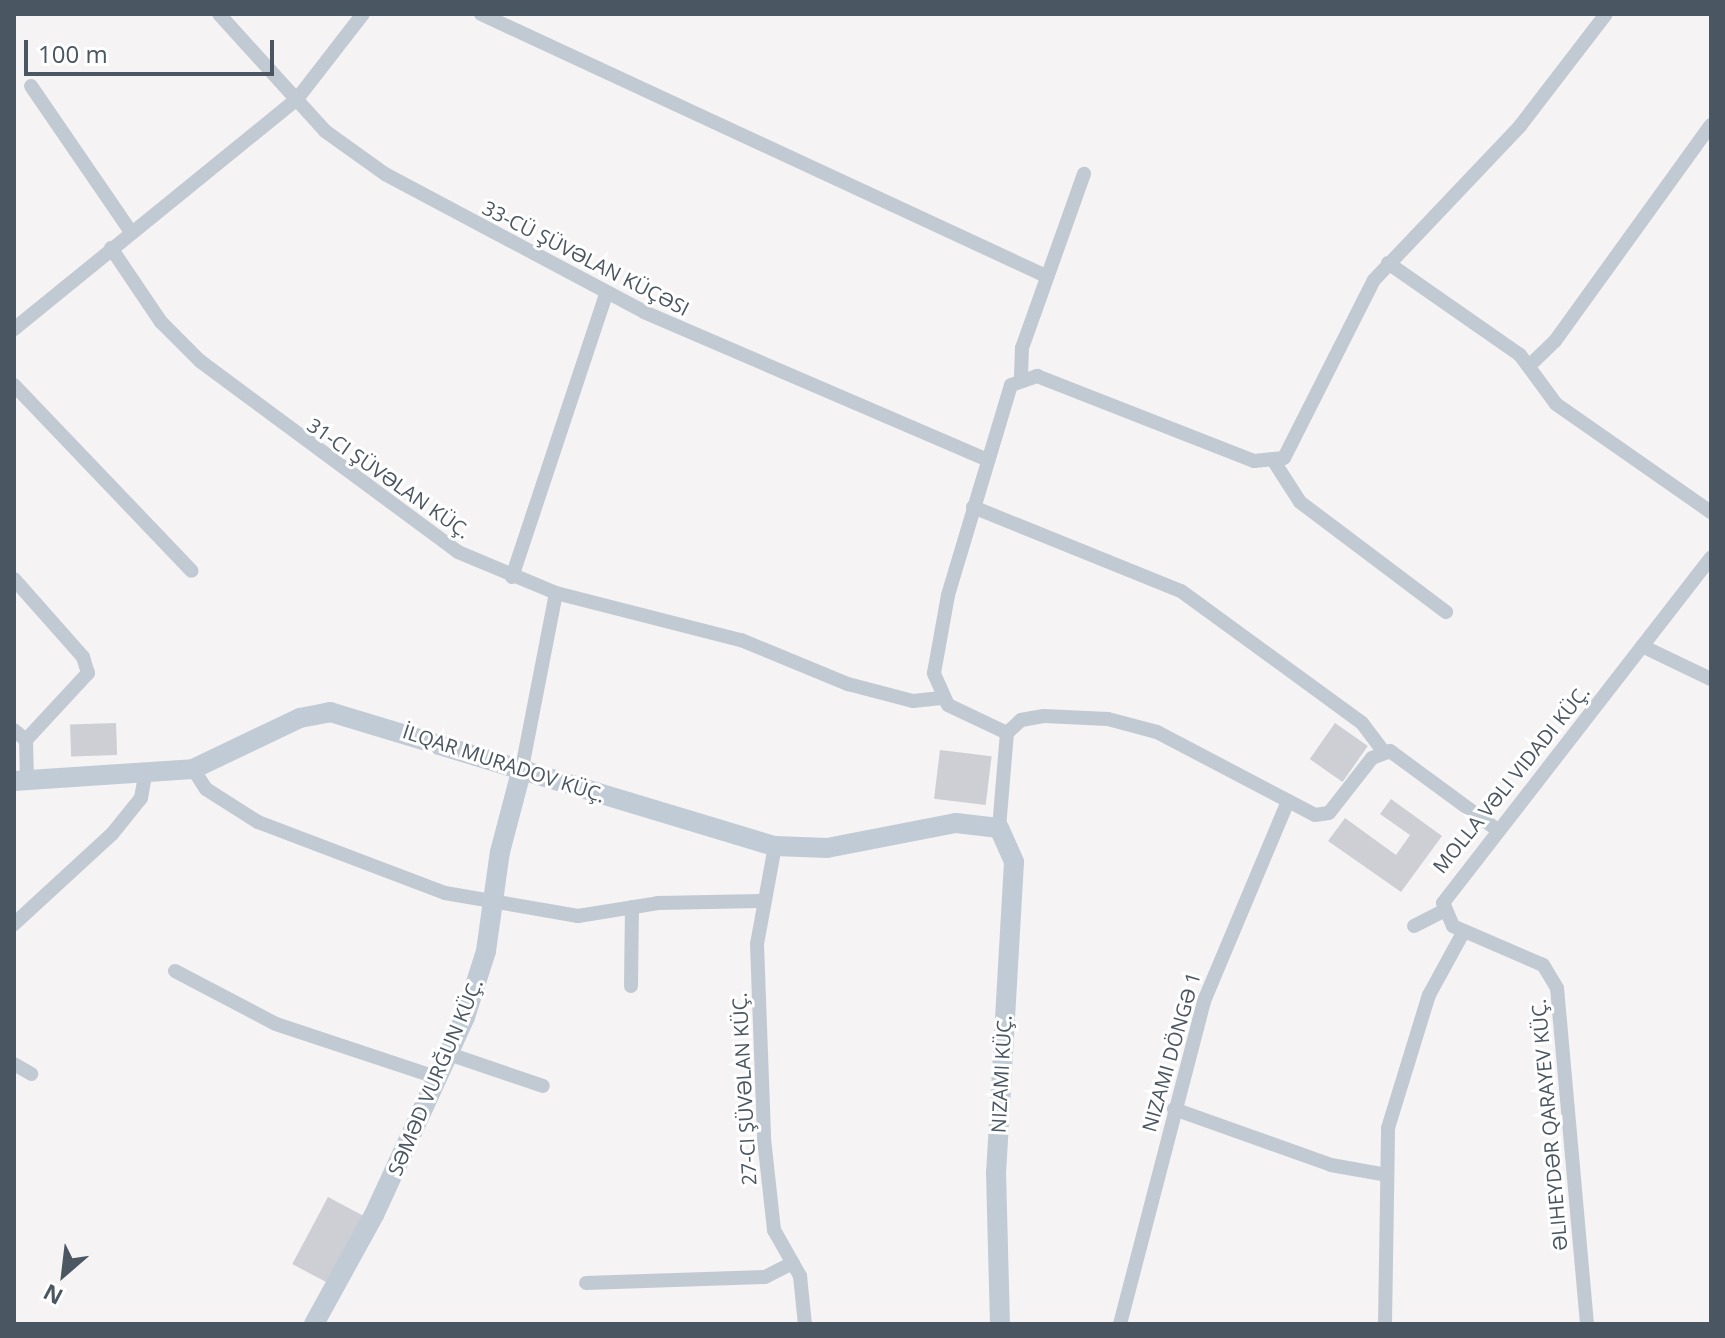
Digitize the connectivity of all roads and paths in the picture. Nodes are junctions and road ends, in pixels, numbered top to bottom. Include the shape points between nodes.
1 (219, 14) edge
2 (363, 14) edge
3 (481, 14) edge
4 (1606, 14) edge
5 (31, 86) dead end
6 (297, 99) junction
7 (1711, 125) edge
8 (1084, 174) dead end
9 (131, 232) junction
10 (111, 248) junction
11 (1388, 263) junction
12 (1046, 276) junction
13 (606, 294) junction
14 (14, 329) edge
15 (1529, 366) junction
16 (1021, 376) junction
17 (14, 385) edge
18 (987, 460) junction
19 (1275, 463) junction
20 (973, 507) junction
21 (1711, 512) edge
22 (1711, 558) edge
23 (192, 571) dead end
24 (512, 577) junction
25 (14, 579) edge
26 (556, 593) junction
27 (1446, 612) dead end
28 (1642, 646) junction
29 (1711, 679) edge
30 (941, 698) junction
31 (14, 730) edge
32 (1007, 733) junction
33 (26, 740) junction
34 (1383, 751) junction
35 (522, 768) junction
36 (193, 769) junction
37 (145, 775) junction
38 (20, 781) edge
39 (1288, 801) junction
40 (999, 828) junction
41 (1496, 829) junction
42 (775, 846) junction
43 (760, 901) junction
44 (494, 903) junction
45 (632, 907) junction
46 (1444, 911) junction
47 (14, 924) edge
48 (1414, 926) dead end
49 (1463, 933) junction
50 (175, 971) dead end
51 (631, 986) dead end
52 (449, 1054) junction
53 (14, 1064) edge
54 (31, 1074) dead end
55 (438, 1078) junction
56 (543, 1086) dead end
57 (1174, 1109) junction
58 (1382, 1174) junction
59 (793, 1263) junction
60 (586, 1283) dead end
61 (314, 1324) edge
62 (805, 1324) edge
63 (1000, 1324) edge
64 (1120, 1324) edge
65 (1385, 1324) edge
66 (1587, 1324) edge

1 - 6 street, 33-CÜ ŞÜVƏLAN KÜÇƏSI
2 - 6 street
3 - 12 street
4 - 11 street via 1520,126
5 - 9 street
6 - 9 street
6 - 13 street, 33-CÜ ŞÜVƏLAN KÜÇƏSI via 354,155
7 - 15 street via 1555,341
8 - 12 street
9 - 10 street
10 - 14 street
10 - 24 street, 31-CI ŞÜVƏLAN KÜÇ. via 161,322 200,361 428,534
11 - 15 street
11 - 19 street via 1352,316 1292,450
12 - 16 street via 1022,348
13 - 18 street, 33-CÜ ŞÜVƏLAN KÜÇƏSI
13 - 24 street
15 - 21 street via 1556,404
16 - 18 street via 1007,393
16 - 19 street
17 - 23 street
18 - 20 street
19 - 27 street via 1300,502
20 - 30 street via 935,656
20 - 34 street via 1181,591 1362,723
22 - 28 street, MOLLA VƏLI VIDADI KÜÇ.
24 - 26 street, 31-CI ŞÜVƏLAN KÜÇ.
25 - 33 street via 83,657 88,673
26 - 30 street, 31-CI ŞÜVƏLAN KÜÇ. via 716,632 848,684 913,701
26 - 35 street
28 - 29 street
28 - 41 street, MOLLA VƏLI VIDADI KÜÇ.
30 - 32 street
31 - 33 street
32 - 39 street via 1021,720 1044,716 1132,724 1223,761
32 - 40 street
33 - 38 street
34 - 39 street via 1329,813
34 - 41 street via 1411,762
35 - 36 street, İLQAR MURADOV KÜÇ. via 330,712 300,718
35 - 42 street, İLQAR MURADOV KÜÇ.
35 - 44 street, SƏMƏD VURĞUN KÜÇ.
36 - 37 street, İLQAR MURADOV KÜÇ.
36 - 44 street via 231,808 298,841 413,884
37 - 38 street, İLQAR MURADOV KÜÇ.
37 - 47 street via 141,798 112,834
39 - 57 street, NIZAMI DÖNGƏ 1 via 1238,906
40 - 42 street, İLQAR MURADOV KÜÇ. via 956,823 827,848
40 - 63 street, NIZAMI KÜÇ. via 1014,862 996,1172
41 - 46 street, MOLLA VƏLI VIDADI KÜÇ. via 1449,888
42 - 43 street, 27-CI ŞÜVƏLAN KÜÇ.
43 - 45 street
43 - 59 street, 27-CI ŞÜVƏLAN KÜÇ. via 764,1139 774,1230
44 - 45 street via 578,916
44 - 52 street, SƏMƏD VURĞUN KÜÇ. via 482,969
45 - 51 street
46 - 48 street
46 - 49 street
49 - 58 street via 1434,984 1405,1062
49 - 66 street, ƏLIHEYDƏR QARAYEV KÜÇ. via 1543,965 1557,988
50 - 55 street via 276,1024
52 - 55 street, SƏMƏD VURĞUN KÜÇ.
52 - 56 street
53 - 54 street
55 - 61 street, SƏMƏD VURĞUN KÜÇ.
57 - 58 street via 1331,1165
57 - 64 street, NIZAMI DÖNGƏ 1
58 - 65 street
59 - 60 street via 765,1277
59 - 62 street, 27-CI ŞÜVƏLAN KÜÇ.

